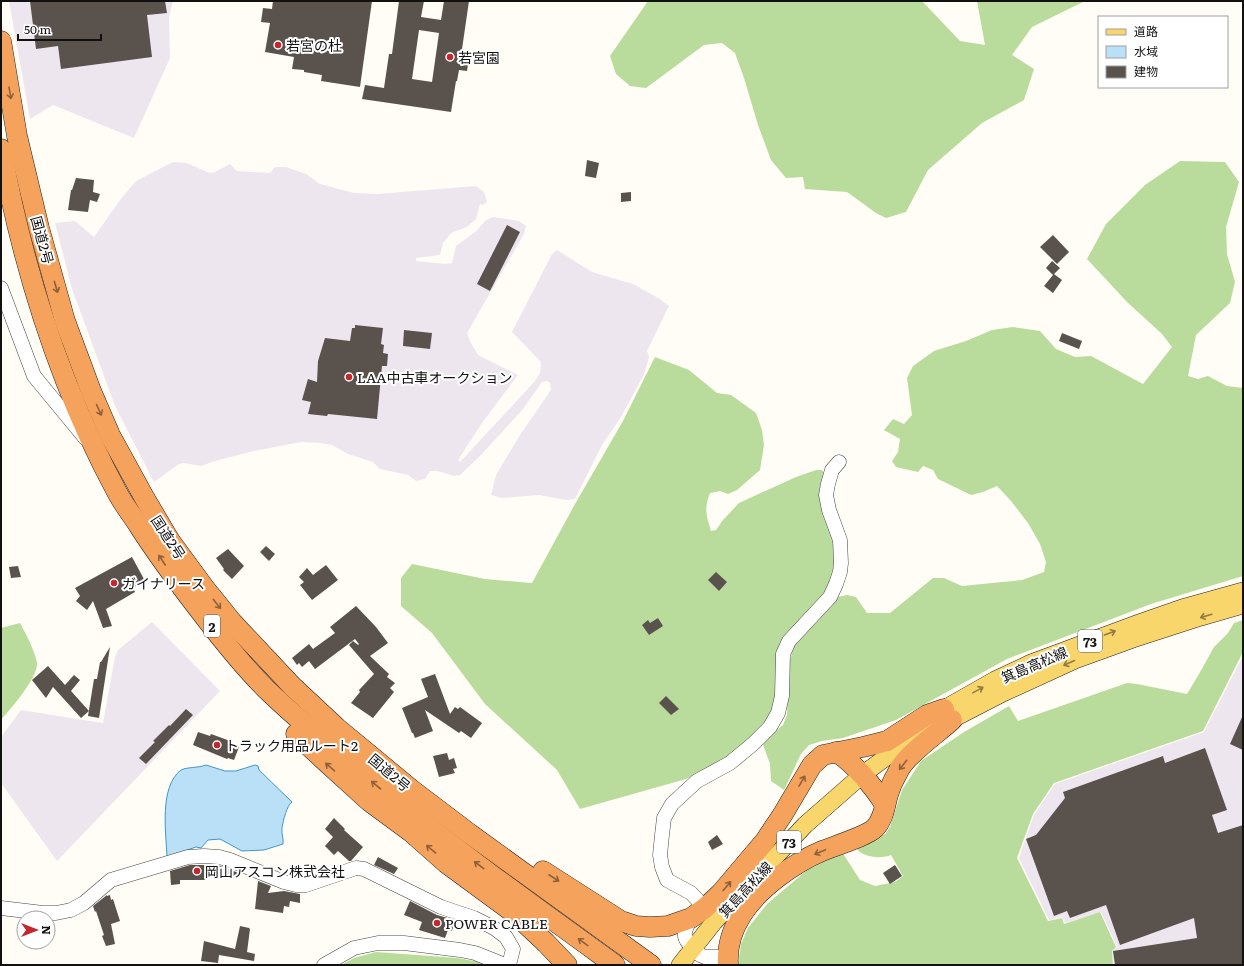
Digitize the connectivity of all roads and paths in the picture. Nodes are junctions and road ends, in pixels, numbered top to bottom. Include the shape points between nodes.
1 (1, 41) edge
2 (1, 152) edge
3 (1, 288) edge
4 (96, 449) junction
5 (839, 462) dead end
6 (1243, 591) edge
7 (1243, 605) edge
8 (230, 650) junction
9 (948, 714) junction
10 (836, 752) junction
11 (862, 776) junction
12 (885, 805) junction
13 (470, 834) junction
14 (1, 908) edge
15 (698, 913) junction
16 (689, 956) edge
17 (728, 961) edge
18 (324, 965) edge
19 (504, 965) edge
20 (509, 965) edge
21 (567, 965) edge
22 (615, 965) edge
23 (651, 965) edge

1 -> 13 highway, 国道2号 / 2 via 17,136 65,321 110,434 170,541 232,622 292,686 337,728
2 - 4 highway, 国道2号 / 2 via 25,256 46,328
3 - 4 street via 34,376
8 -> 4 highway, 国道2号 / 2 via 162,561 120,497
5 - 15 street via 832,470 826,495 840,540 840,572 830,597 789,641 783,654 782,696 778,713 753,744 730,764 697,781 672,804 664,818 660,855 662,867 667,880 691,893
9 -> 6 main road, 箕島高松線 / 73 via 995,680 1039,660 1160,615
7 -> 9 main road, 箕島高松線 / 73 via 1075,660 1003,693
21 -> 8 highway via 514,913 369,801 325,762 268,707 247,680
22 -> 8 highway, 国道2号 / 2 via 391,798 265,688
9 - 10 highway via 927,715 887,741
9 - 11 main road, 箕島高松線 / 73
9 -> 12 highway via 900,768
10 - 11 highway via 844,756
15 -> 10 highway via 721,893 765,841 812,765 822,755
11 - 12 highway
11 - 16 main road, 箕島高松線 / 73 via 805,825 714,922
12 -> 17 highway via 882,818 875,828 802,860 787,869 756,896 740,916 731,938
13 -> 15 highway via 536,867 621,921 636,926 668,926
13 - 23 highway, 国道2号 / 2
14 - 20 street via 43,913 71,910 84,903 111,880 188,857 219,857 296,885 356,868 364,869 441,908 474,918 494,928 506,937 513,948
15 - 16 street via 684,932
16 - 17 street
18 - 19 street via 354,948 378,943 404,943 475,953

